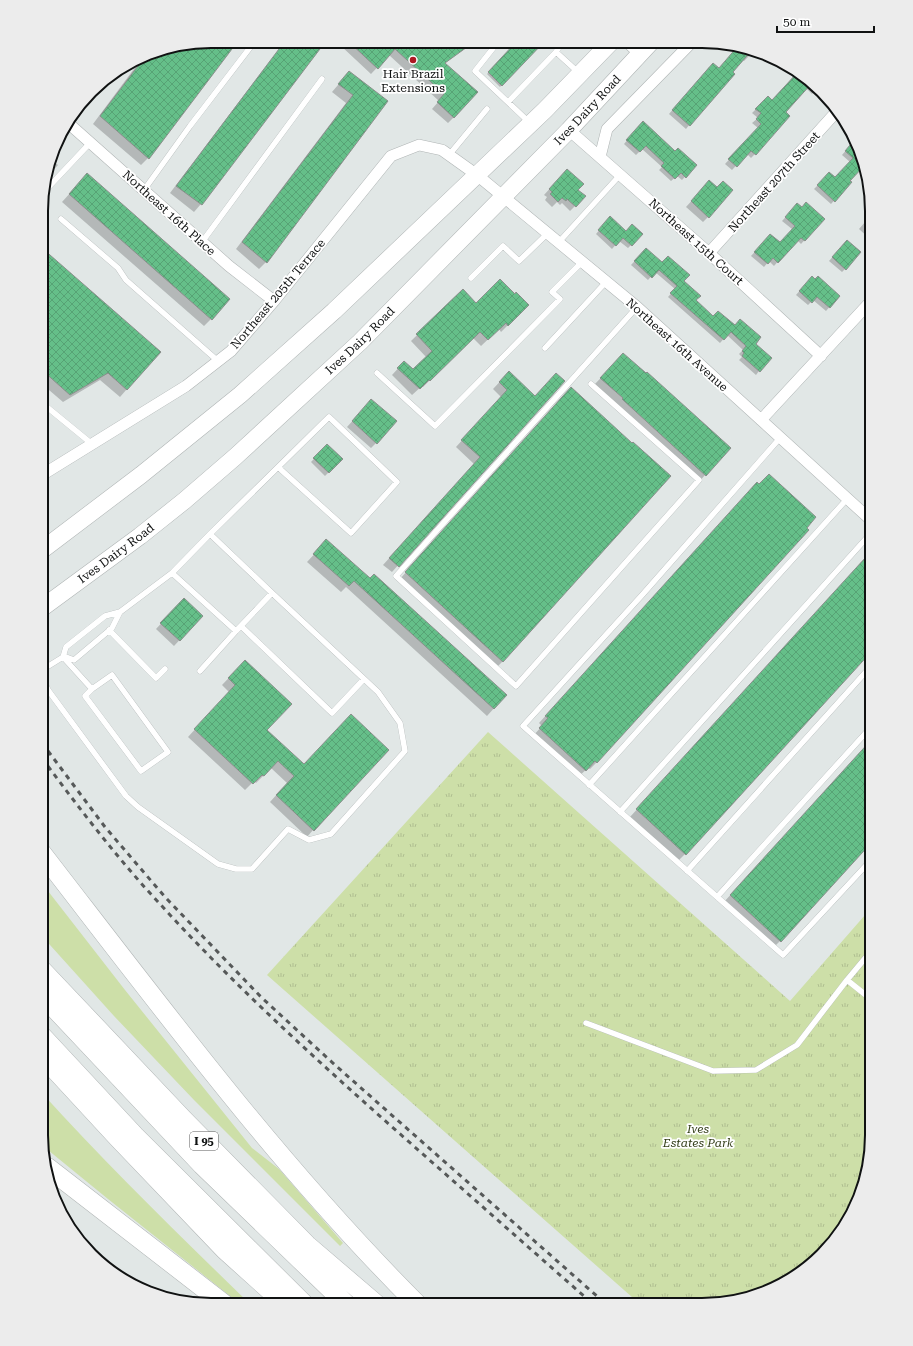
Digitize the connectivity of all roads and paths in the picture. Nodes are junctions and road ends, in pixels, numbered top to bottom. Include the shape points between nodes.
1 (250, 48) edge
2 (493, 48) edge
3 (558, 48) edge
4 (605, 48) edge
5 (645, 48) edge
6 (686, 48) edge
7 (556, 52) junction
8 (580, 74) junction
9 (322, 79) dead end
10 (508, 102) junction
11 (487, 109) dead end
12 (833, 115) edge
13 (530, 124) junction
14 (72, 127) edge
15 (569, 130) junction
16 (90, 143) junction
17 (449, 155) junction
18 (600, 158) junction
19 (477, 175) junction
20 (620, 175) junction
21 (50, 186) edge
22 (144, 190) junction
23 (502, 197) junction
24 (61, 219) dead end
25 (546, 234) junction
26 (202, 242) junction
27 (558, 243) junction
28 (709, 253) junction
29 (582, 262) junction
30 (471, 278) dead end
31 (606, 282) junction
32 (274, 301) junction
33 (637, 308) junction
34 (865, 308) edge
35 (545, 348) dead end
36 (821, 356) junction
37 (218, 361) junction
38 (377, 373) dead end
39 (591, 384) dead end
40 (48, 408) edge
41 (761, 420) junction
42 (780, 438) junction
43 (92, 444) junction
44 (279, 468) junction
45 (48, 471) edge
46 (847, 499) junction
47 (865, 515) edge
48 (210, 534) junction
49 (865, 540) edge
50 (48, 545) edge
51 (172, 573) junction
52 (272, 593) junction
53 (48, 604) edge
54 (120, 612) junction
55 (241, 626) junction
56 (109, 630) junction
57 (236, 631) junction
58 (64, 657) junction
59 (48, 666) edge
60 (165, 669) dead end
61 (200, 671) dead end
62 (865, 673) edge
63 (364, 679) junction
64 (92, 689) junction
65 (48, 690) edge
66 (865, 734) edge
67 (589, 785) junction
68 (620, 812) junction
69 (48, 861) edge
70 (865, 867) edge
71 (687, 871) junction
72 (717, 897) junction
73 (865, 958) edge
74 (48, 976) edge
75 (847, 980) junction
76 (865, 994) edge
77 (48, 1001) edge
78 (586, 1023) dead end
79 (48, 1043) edge
80 (48, 1062) edge
81 (52, 1170) edge
82 (216, 1298) edge
83 (278, 1298) edge
84 (298, 1298) edge
85 (340, 1298) edge
86 (369, 1298) edge
87 (411, 1298) edge

1 - 22 lane
2 - 10 lane via 475,71
3 - 7 lane
4 - 8 main road
5 - 15 main road, Ives Dairy Road
6 - 18 street via 607,129
7 - 8 lane
7 - 10 lane
8 - 13 main road
9 - 26 lane
10 - 13 lane
11 - 17 lane
12 - 28 street, Northeast 207th Street
13 - 19 main road
14 - 16 street, Northeast 16th Place
15 - 18 street, Northeast 15th Court
15 - 23 main road, Ives Dairy Road
16 - 21 lane
16 - 22 street, Northeast 16th Place
17 - 19 street, Northeast 205th Terrace
17 - 32 street, Northeast 205th Terrace via 442,150 419,144 391,156
18 - 20 street, Northeast 15th Court
19 - 23 street, Northeast 16th Avenue
19 - 50 main road via 334,311 240,395 149,469
20 - 27 lane
20 - 28 street, Northeast 15th Court
22 - 26 street, Northeast 16th Place
23 - 25 street, Northeast 16th Avenue
23 - 53 main road, Ives Dairy Road via 360,342 235,457 140,536
24 - 37 lane
25 - 27 street, Northeast 16th Avenue
25 - 30 lane via 520,261 503,246
26 - 32 street, Northeast 16th Place
27 - 29 street, Northeast 16th Avenue
28 - 36 street, Northeast 15th Court
29 - 31 street, Northeast 16th Avenue
29 - 38 lane via 552,292 560,299 435,426
31 - 33 street, Northeast 16th Avenue
31 - 35 lane
32 - 37 street, Northeast 205th Terrace via 231,351
33 - 39 lane via 396,576 516,686 700,480
33 - 41 street, Northeast 16th Avenue
34 - 36 street
36 - 41 street
37 - 43 street, Northeast 205th Terrace via 186,386
40 - 43 lane
41 - 42 street, Northeast 16th Avenue
42 - 46 street, Northeast 16th Avenue
42 - 67 lane via 664,571 523,726
43 - 45 street, Northeast 205th Terrace
44 - 44 lane via 329,417 397,482 351,533
44 - 48 lane
46 - 47 street, Northeast 16th Avenue
46 - 67 lane
48 - 51 lane
48 - 52 lane
49 - 68 lane
51 - 54 lane
51 - 57 lane
52 - 55 lane
52 - 63 lane
54 - 56 lane
54 - 58 lane via 105,616 66,647
55 - 57 lane
55 - 63 lane via 332,713
56 - 58 lane via 74,660
56 - 60 lane via 156,678
57 - 61 lane
58 - 59 lane
58 - 64 lane
62 - 71 lane
63 - 65 lane via 378,692 400,723 405,751 331,834 309,840 288,829 252,870 236,870 218,864 138,807 126,796
64 - 64 lane via 85,696 141,771 168,752 112,675
66 - 72 lane
67 - 68 lane
68 - 71 lane
69 - 87 highway via 260,1132 341,1226
70 - 72 lane via 783,955
71 - 72 lane
73 - 75 lane
74 - 86 highway, I 95 via 183,1119 302,1239
75 - 76 lane
75 - 78 lane via 797,1045 756,1070 713,1071
77 - 85 highway via 202,1165
79 - 84 highway via 135,1136
80 - 83 highway via 225,1250
81 - 82 highway

